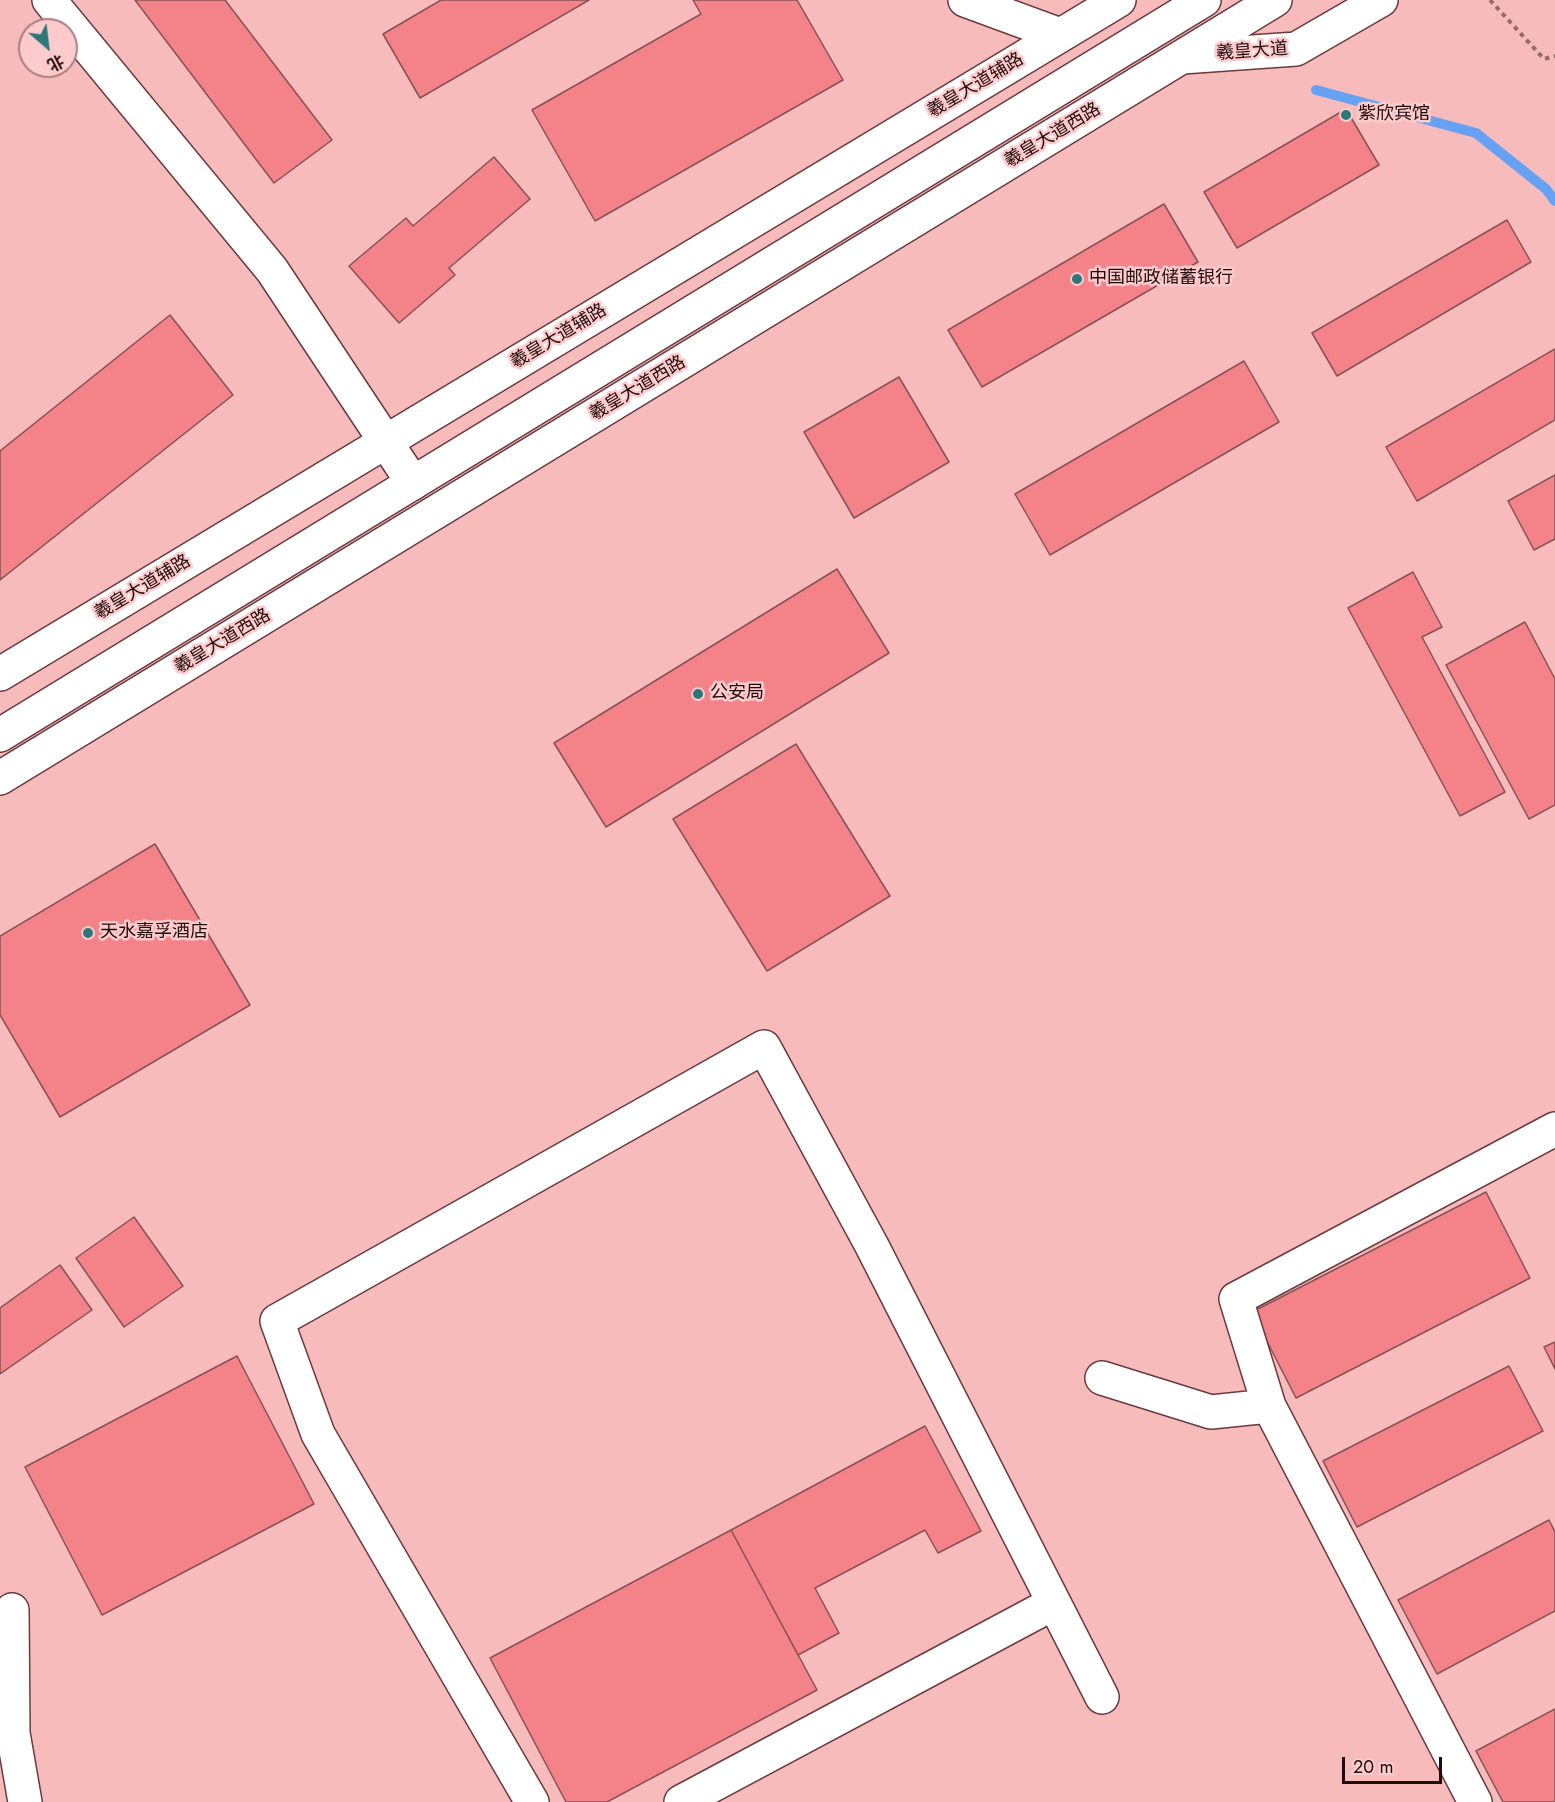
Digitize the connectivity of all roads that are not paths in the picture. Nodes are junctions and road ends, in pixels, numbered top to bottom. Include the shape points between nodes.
1 (48, 0) edge
2 (965, 0) edge
3 (1119, 0) edge
4 (1204, 0) edge
5 (1275, 0) edge
6 (1381, 0) edge
7 (1060, 35) junction
8 (1182, 57) junction
9 (386, 442) junction
10 (413, 483) junction
11 (0, 674) edge
12 (0, 735) edge
13 (0, 778) edge
14 (1555, 1129) edge
15 (1102, 1378) dead end
16 (1269, 1406) junction
17 (1054, 1603) junction
18 (12, 1610) dead end
19 (1102, 1697) dead end
20 (25, 1802) edge
21 (532, 1802) edge
22 (681, 1802) edge
23 (1475, 1802) edge

1 - 9 main road via 272,270
2 - 7 main road
3 - 7 main road, 羲皇大道辅路
4 - 10 main road, 羲皇大道西路
5 - 8 main road, 羲皇大道西路
6 - 8 main road, 羲皇大道 via 1296,49
7 - 9 main road, 羲皇大道辅路
8 - 13 main road, 羲皇大道西路
9 - 10 main road
9 - 11 main road, 羲皇大道辅路
10 - 12 main road, 羲皇大道西路
14 - 16 main road via 1236,1299
15 - 16 main road via 1211,1412
16 - 23 main road
17 - 19 main road
17 - 21 main road via 872,1246 764,1047 277,1321 318,1434
17 - 22 main road
18 - 20 main road via 13,1733

